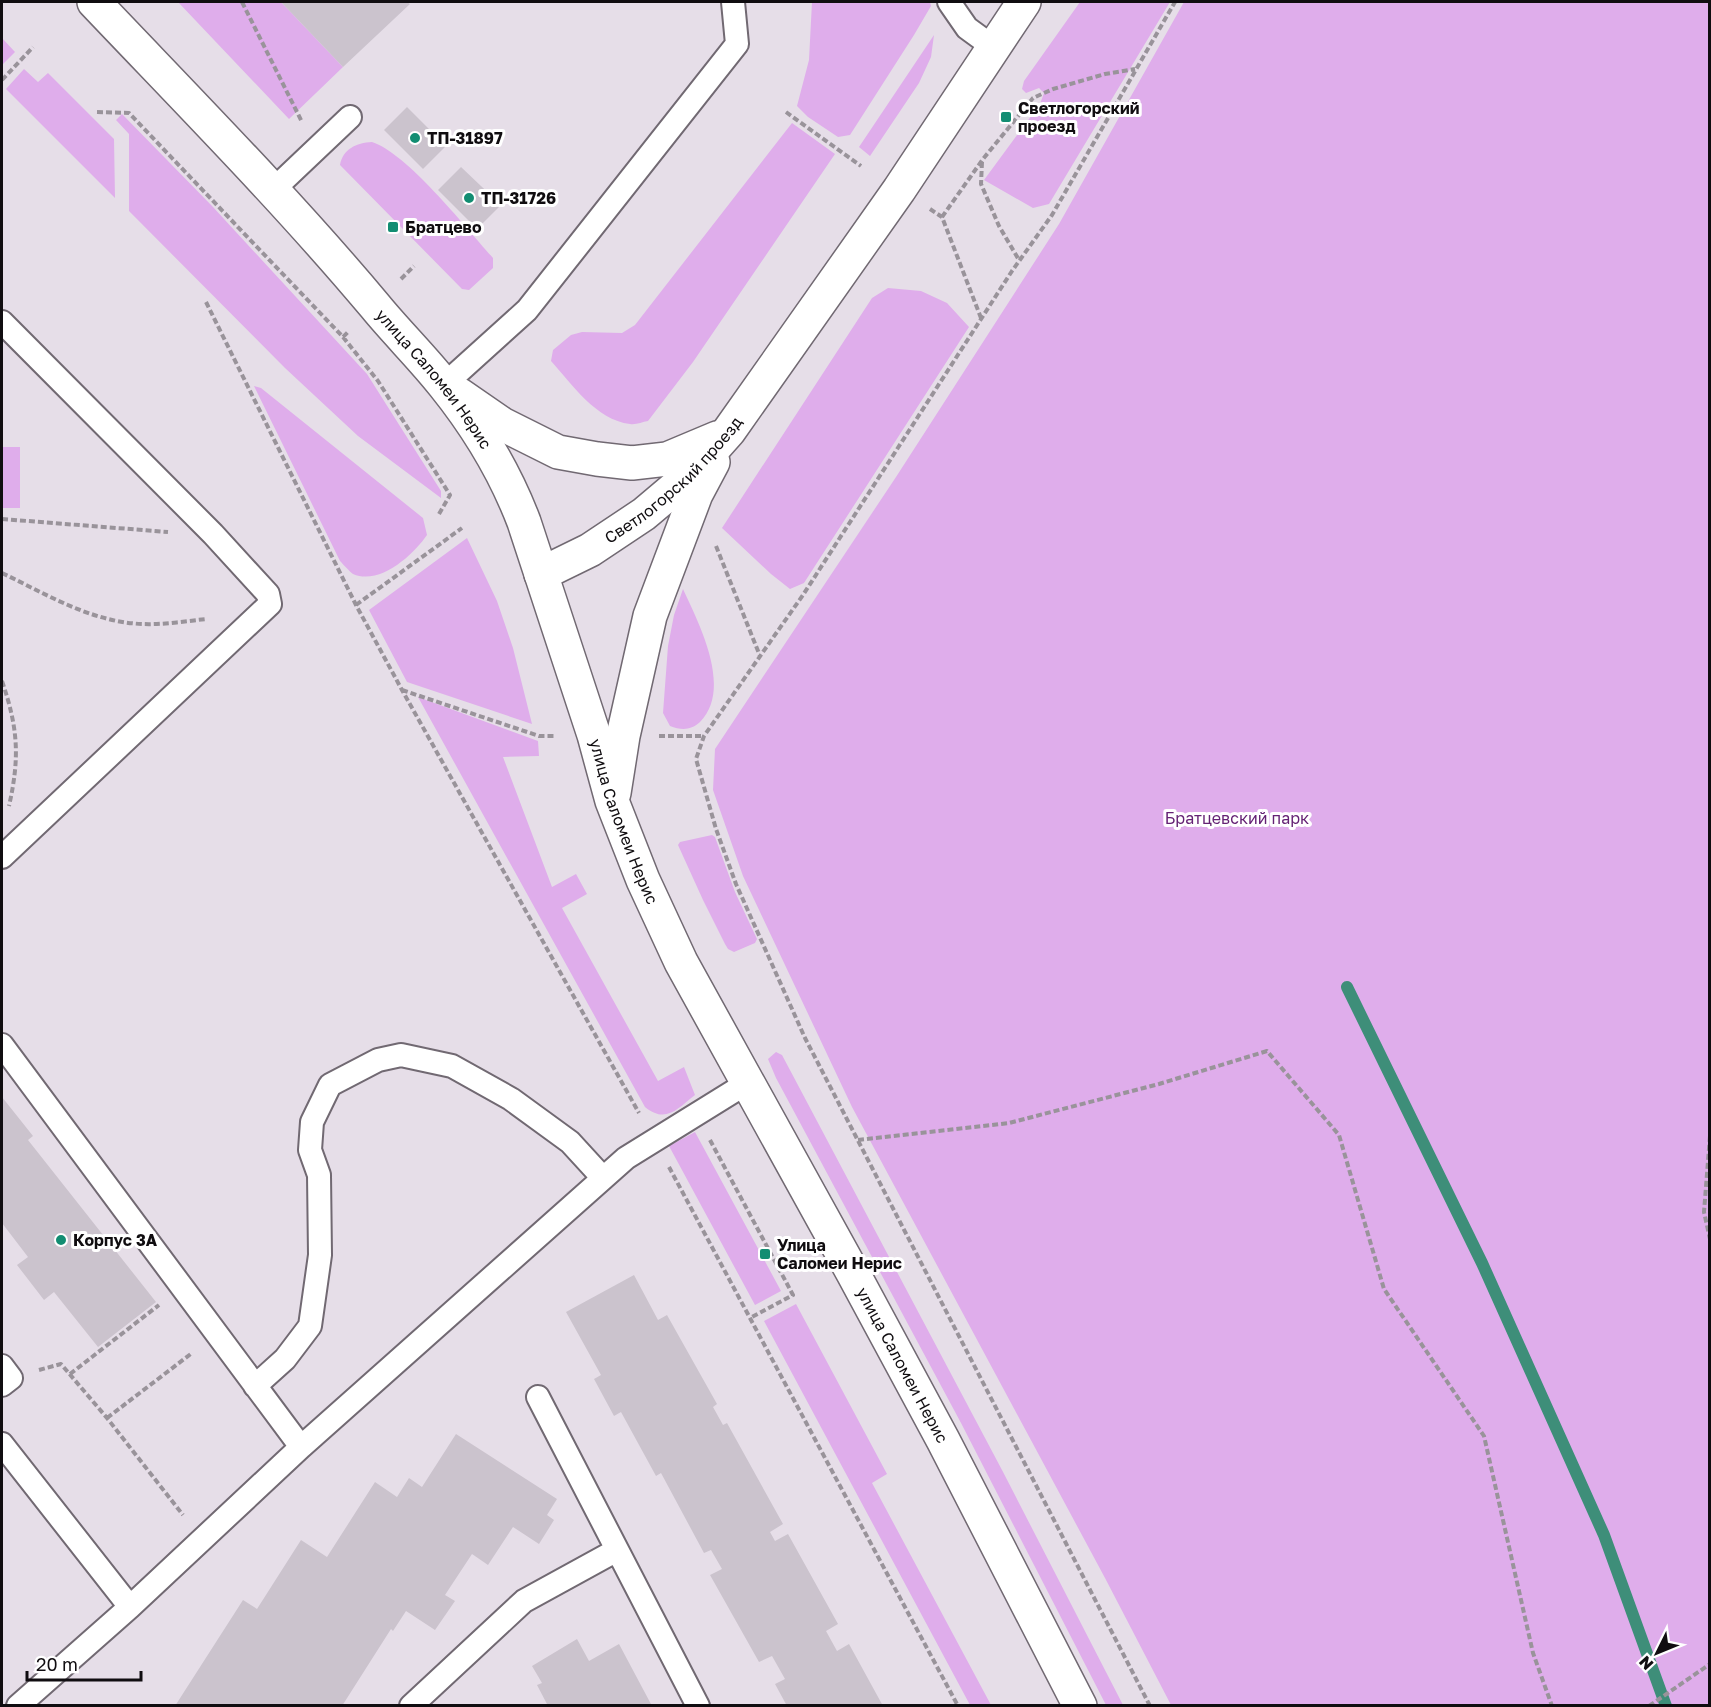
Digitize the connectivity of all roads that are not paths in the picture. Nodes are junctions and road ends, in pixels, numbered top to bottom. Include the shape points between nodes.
1 (94, 2) edge
2 (733, 2) edge
3 (949, 2) edge
4 (1024, 2) edge
5 (993, 47) junction
6 (350, 117) dead end
7 (273, 190) junction
8 (2, 322) edge
9 (444, 385) junction
10 (729, 431) junction
11 (541, 574) junction
12 (612, 801) junction
13 (2, 857) edge
14 (2, 1045) edge
15 (747, 1083) junction
16 (603, 1178) junction
17 (255, 1386) junction
18 (538, 1397) dead end
19 (2, 1444) edge
20 (301, 1447) junction
21 (618, 1551) junction
22 (130, 1607) junction
23 (18, 1706) edge
24 (411, 1706) edge
25 (698, 1706) edge
26 (1080, 1706) edge

1 - 7 main road, улица Саломеи Нерис
2 - 9 lane via 737,44 527,310
3 - 5 lane via 967,28
4 - 5 main road, Светлогорский проезд
5 - 10 main road, Светлогорский проезд via 899,190
6 - 7 lane
7 - 9 main road, улица Саломеи Нерис
8 - 13 lane via 213,534 268,594 270,604
9 - 10 main road via 502,424 558,452 597,459 632,463 667,459
9 - 11 main road, улица Саломеи Нерис via 511,489
10 - 11 main road, Светлогорский проезд via 689,476 644,514 590,550
10 - 12 main road via 696,494 650,616
11 - 12 main road, улица Саломеи Нерис
12 - 15 main road, улица Саломеи Нерис via 681,962
14 - 17 lane
15 - 16 lane via 626,1158
15 - 26 main road, улица Саломеи Нерис via 926,1409
16 - 17 lane via 570,1142 511,1099 452,1066 401,1055 378,1060 330,1085 312,1122 310,1150 319,1175 320,1255 310,1326 285,1359
16 - 20 lane
17 - 20 lane
18 - 21 lane
19 - 22 lane
20 - 22 lane
21 - 24 lane via 524,1601
21 - 25 lane
22 - 23 lane

